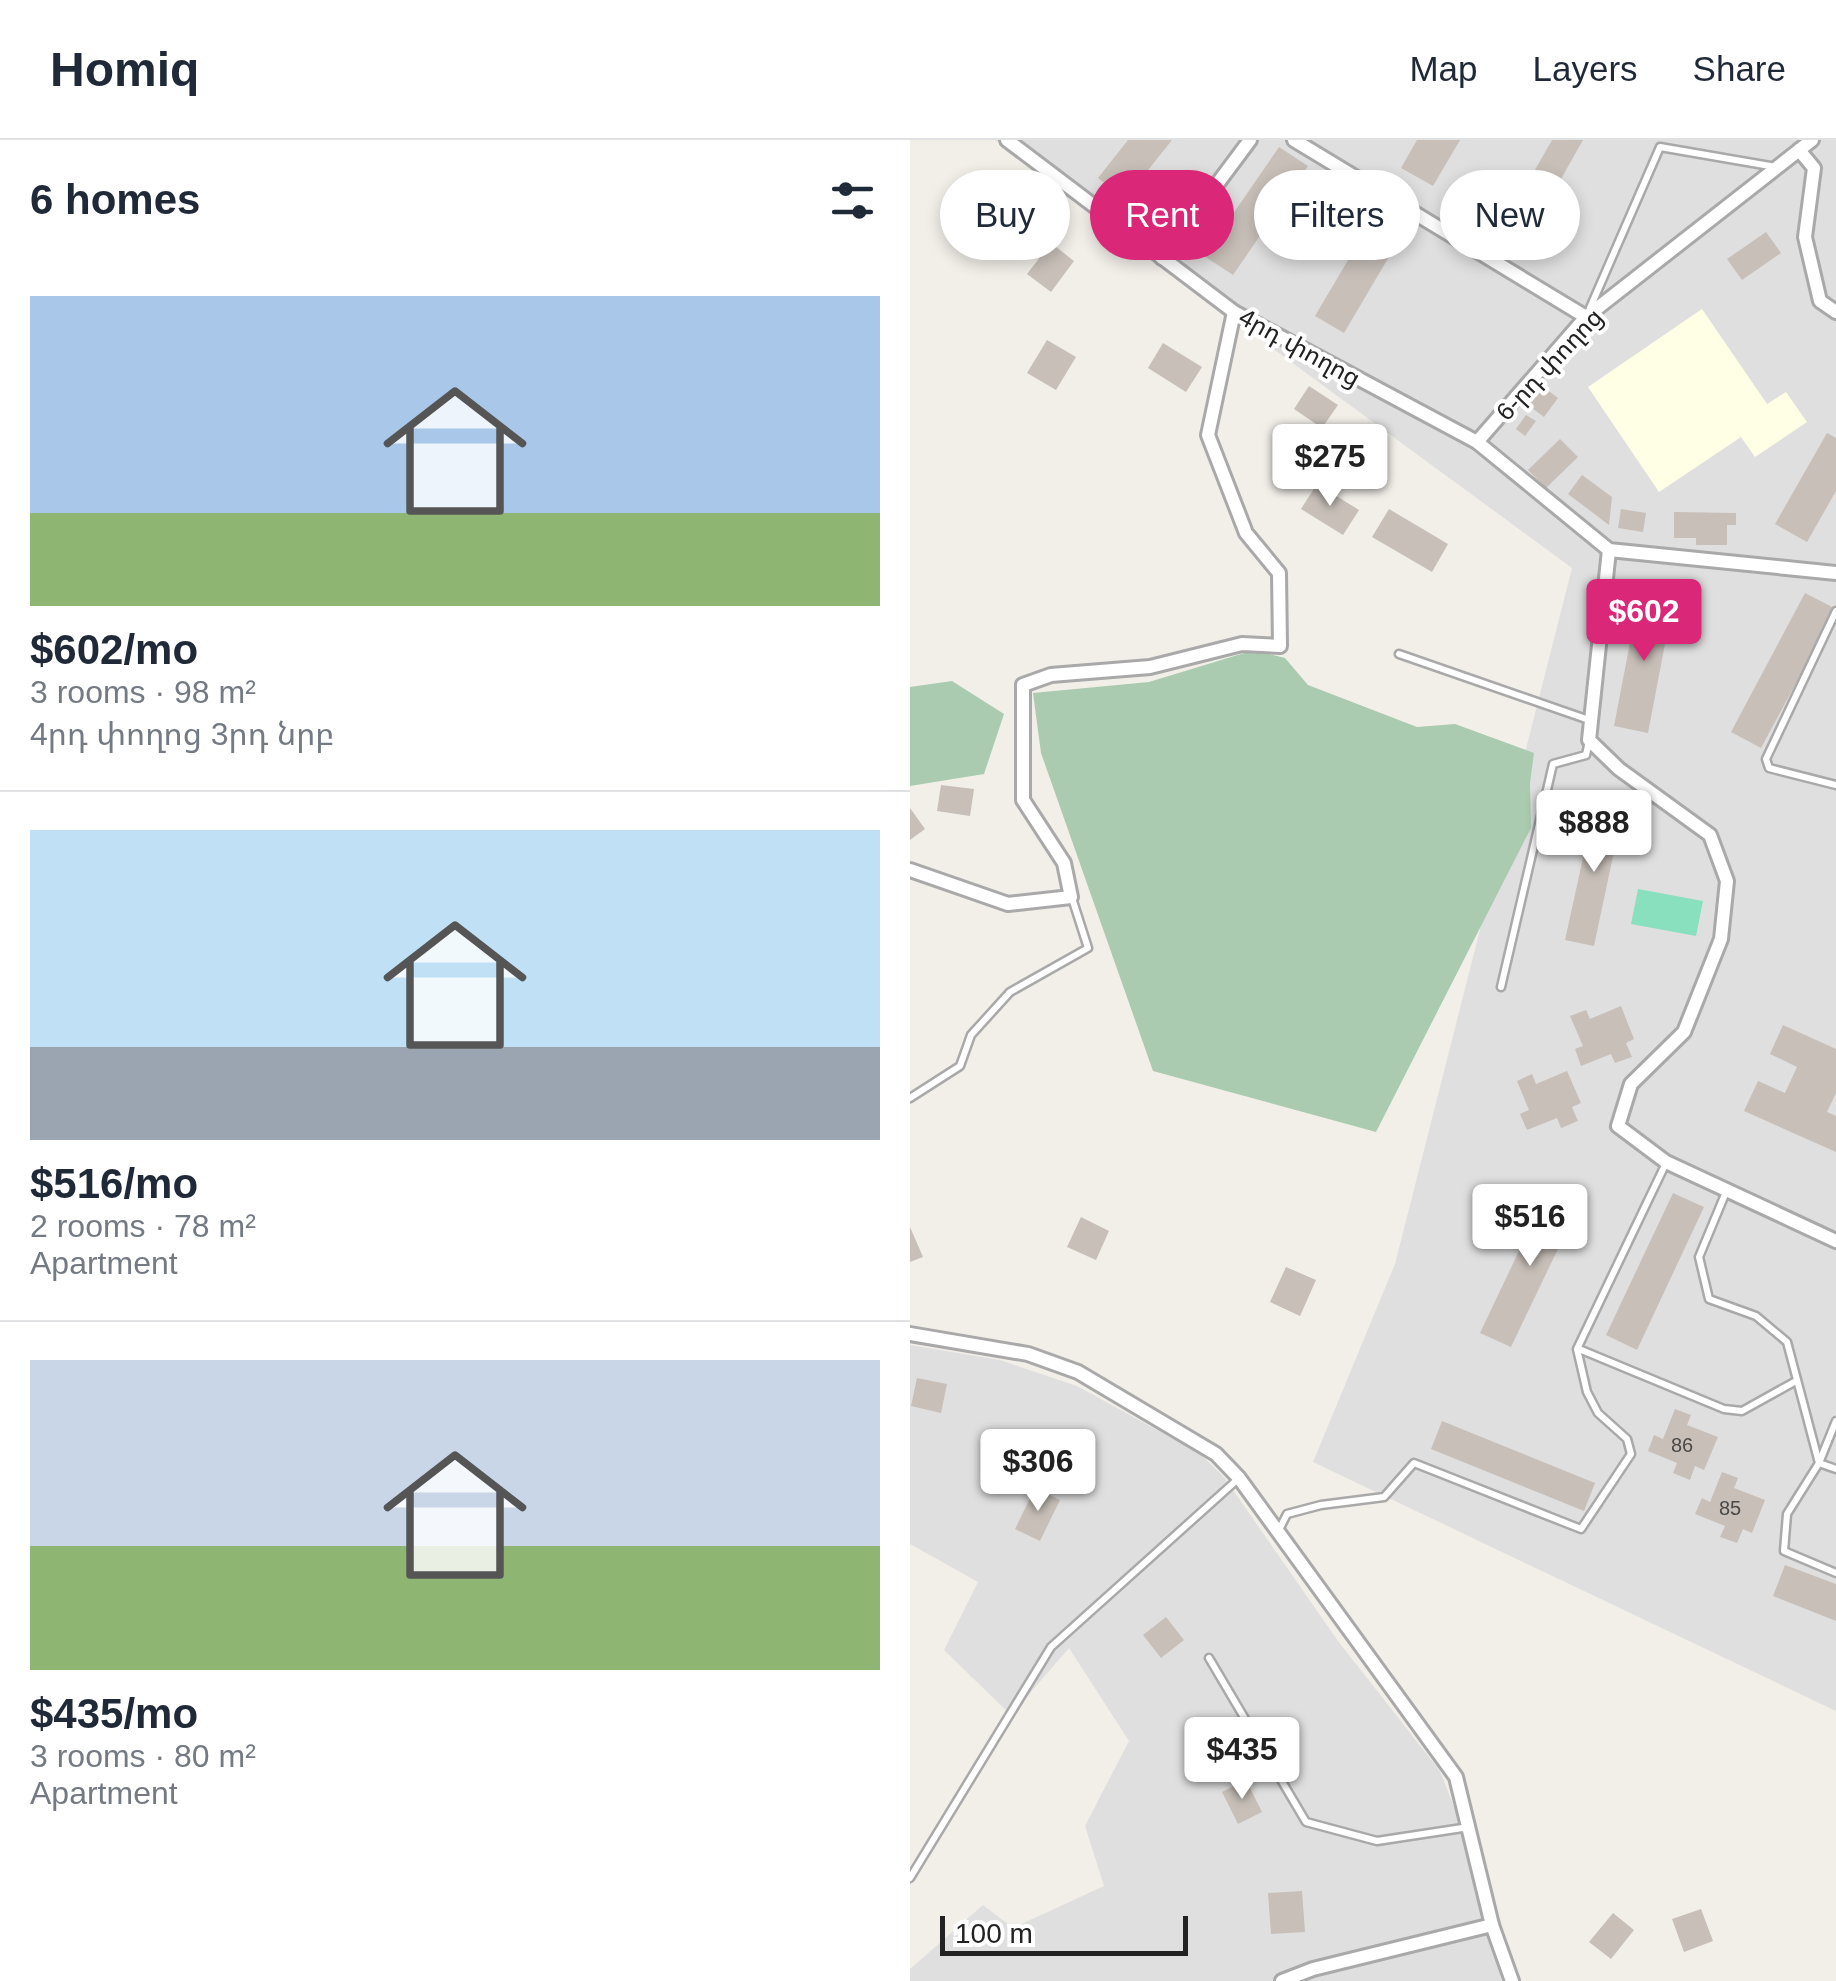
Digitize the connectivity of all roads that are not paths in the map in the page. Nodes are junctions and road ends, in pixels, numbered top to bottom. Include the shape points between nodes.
1 (1006, 140) edge
2 (1250, 140) edge
3 (1294, 140) edge
4 (1812, 140) edge
5 (1799, 150) junction
6 (1777, 168) junction
7 (1228, 170) edge
8 (1090, 204) edge
9 (1165, 260) edge
10 (1234, 312) junction
11 (1836, 312) edge
12 (1586, 317) junction
13 (1477, 442) junction
14 (1609, 550) junction
15 (1836, 572) edge
16 (1836, 611) edge
17 (1398, 654) dead end
18 (1590, 720) junction
19 (1589, 740) junction
20 (1836, 785) edge
21 (910, 870) edge
22 (1072, 897) junction
23 (1501, 986) dead end
24 (910, 1098) edge
25 (1666, 1162) junction
26 (1726, 1192) junction
27 (1836, 1241) edge
28 (910, 1334) edge
29 (1578, 1349) junction
30 (1797, 1380) junction
31 (1836, 1421) edge
32 (1819, 1463) junction
33 (1836, 1469) edge
34 (1239, 1478) junction
35 (1277, 1534) junction
36 (1836, 1573) edge
37 (1209, 1658) dead end
38 (1470, 1826) junction
39 (910, 1878) edge
40 (1492, 1925) junction
41 (1314, 1975) edge
42 (1282, 1981) edge
43 (1512, 1981) edge

1 - 8 street, 4րդ փողոց
2 - 7 street
3 - 12 street
4 - 5 street, 6-րդ փողոց
5 - 6 street, 6-րդ փողոց
5 - 11 street via 1814,168 1805,238 1820,301
6 - 12 street, 6-րդ փողոց
6 - 12 lane via 1660,148
9 - 10 street, 4րդ փողոց
10 - 13 street, 4րդ փողոց
10 - 22 street via 1208,435 1246,533 1279,573 1280,646 1242,644 1150,668 1051,675 1023,685 1023,800 1064,863
12 - 13 street, 6-րդ փողոց
13 - 14 street, 4րդ փողոց
14 - 15 street
14 - 18 street
16 - 20 lane via 1766,758 1768,768
17 - 18 lane
18 - 19 street
19 - 23 lane via 1586,755 1554,764
19 - 25 street via 1619,770 1710,835 1727,881 1721,938 1684,1032 1630,1084 1618,1126
21 - 22 street via 1008,904
22 - 24 lane via 1088,948 1010,992 970,1035 960,1066
25 - 26 street
25 - 29 lane
26 - 27 street
26 - 30 lane via 1699,1257 1709,1299 1756,1316 1787,1342
28 - 34 street via 1028,1354 1078,1372 1216,1454
29 - 30 lane via 1724,1409 1742,1411
29 - 35 lane via 1598,1413 1627,1440 1631,1454 1581,1529 1414,1463 1384,1497 1288,1514
30 - 32 lane
31 - 32 lane
32 - 33 lane
32 - 36 lane via 1787,1514 1784,1551
34 - 35 street
34 - 39 lane via 1051,1647
35 - 38 street via 1456,1778
37 - 38 lane via 1306,1822 1377,1841
38 - 40 street
40 - 41 street
40 - 43 street
41 - 42 street

